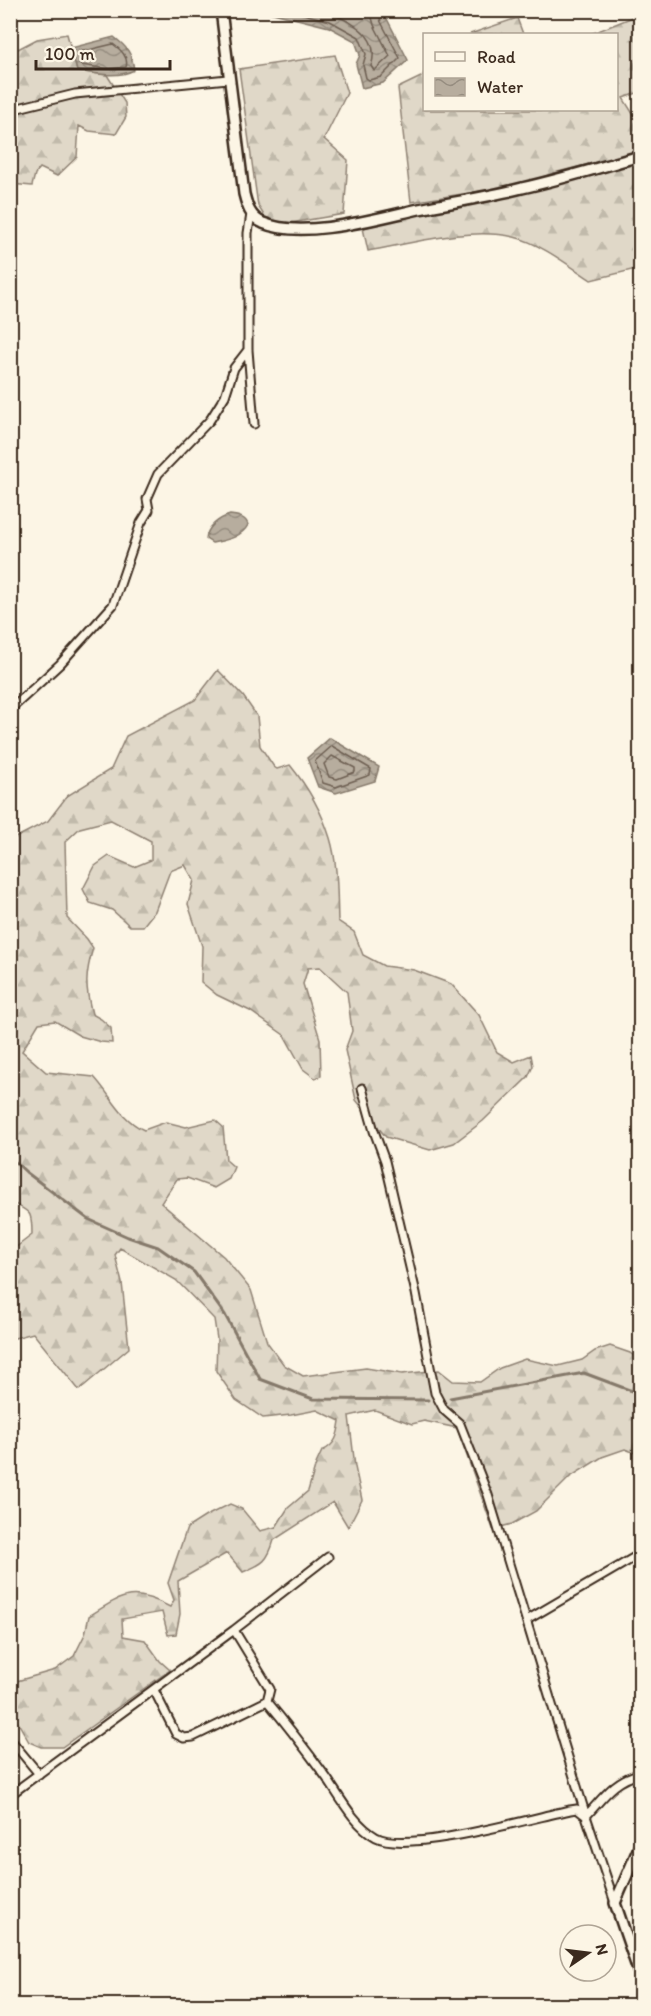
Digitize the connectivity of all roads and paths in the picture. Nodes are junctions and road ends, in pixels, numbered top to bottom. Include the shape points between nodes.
1 (221, 10) edge
2 (228, 79) junction
3 (10, 110) edge
4 (640, 156) edge
5 (251, 214) junction
6 (248, 350) junction
7 (254, 424) dead end
8 (10, 710) edge
9 (362, 1088) dead end
10 (640, 1554) edge
11 (328, 1557) dead end
12 (526, 1620) junction
13 (234, 1630) junction
14 (154, 1690) junction
15 (267, 1701) junction
16 (10, 1739) edge
17 (39, 1773) junction
18 (640, 1774) edge
19 (10, 1794) edge
20 (586, 1816) junction
21 (640, 1845) edge
22 (615, 1903) junction
23 (640, 1939) edge
24 (629, 1942) junction
25 (640, 1976) edge

1 - 2 street
2 - 3 street via 75,94
2 - 5 street via 244,194
4 - 5 street via 521,189 341,225 293,228 266,224
5 - 6 street
6 - 7 street
6 - 8 street via 230,376 225,396 210,420 158,474 147,499 149,510 113,605 60,664
9 - 12 street via 385,1161 435,1393 444,1410 460,1424 488,1495
10 - 12 street
11 - 13 street
12 - 20 street
13 - 14 street
13 - 15 street via 270,1689
14 - 15 street via 176,1734 184,1738
14 - 17 street
15 - 20 street via 361,1825 378,1838 401,1842 465,1834 570,1809
16 - 17 street
17 - 19 street
18 - 20 street via 610,1788
20 - 22 street
21 - 22 street
22 - 24 street
23 - 24 street
24 - 25 street

